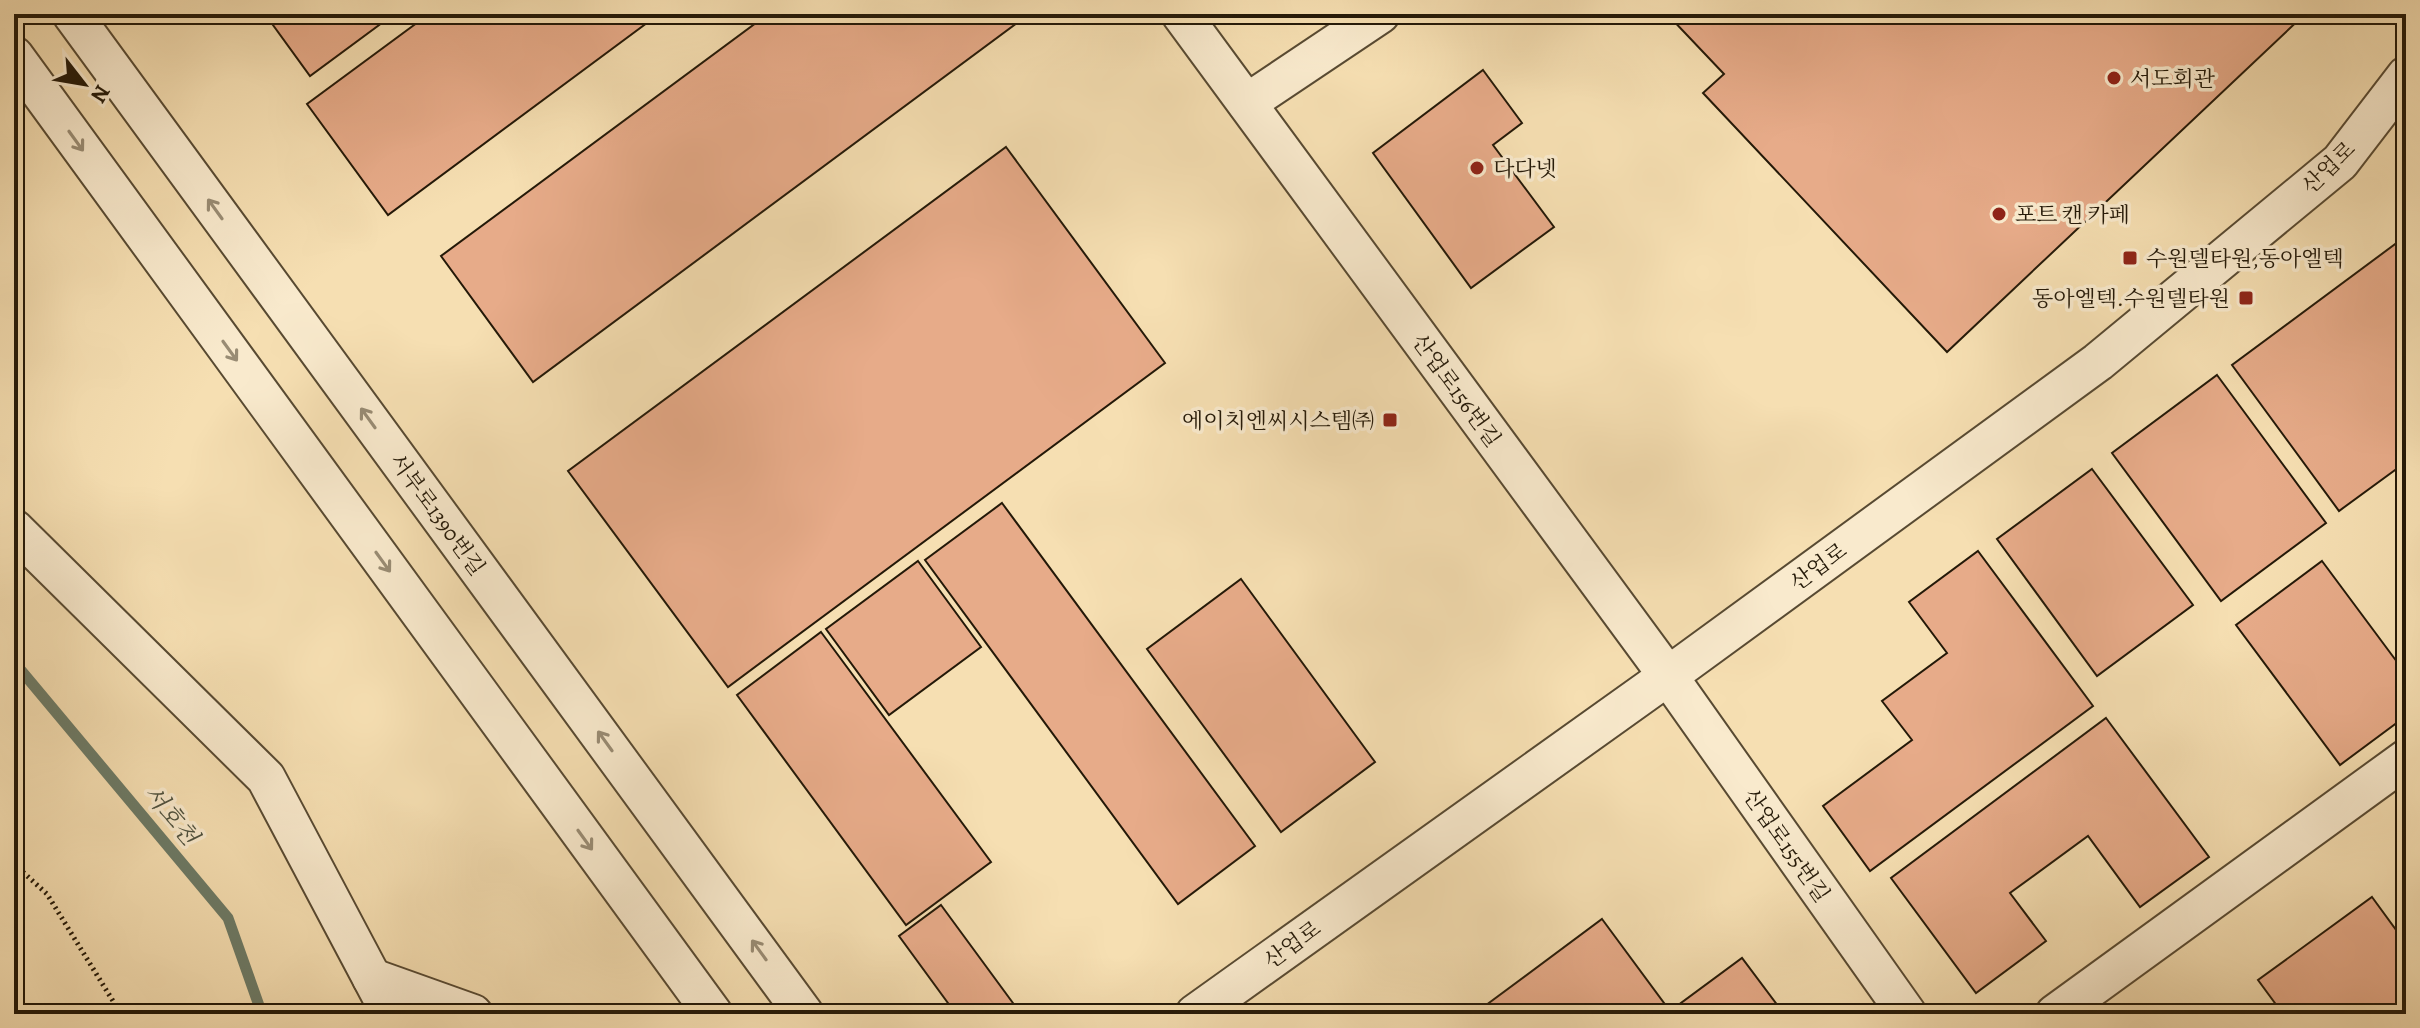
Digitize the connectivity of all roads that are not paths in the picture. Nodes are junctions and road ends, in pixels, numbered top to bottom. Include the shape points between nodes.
1 (72, 14) edge
2 (1181, 14) edge
3 (1380, 14) edge
4 (14, 56) edge
5 (2406, 76) edge
6 (1247, 103) junction
7 (14, 529) edge
8 (1668, 676) junction
9 (2406, 759) edge
10 (372, 978) junction
11 (391, 1014) edge
12 (473, 1014) edge
13 (713, 1014) edge
14 (804, 1014) edge
15 (1195, 1014) edge
16 (1907, 1014) edge
17 (2055, 1014) edge

14 -> 1 street, 서부로1390번길
2 - 6 street, 산업로156번길
3 - 6 street
4 -> 13 street
5 - 8 street, 산업로 via 2340,162 2098,362
6 - 8 street, 산업로156번길
7 - 10 street via 266,778
8 - 15 street, 산업로
8 - 16 street, 산업로155번길
9 - 17 street
10 - 11 street
10 - 12 street

